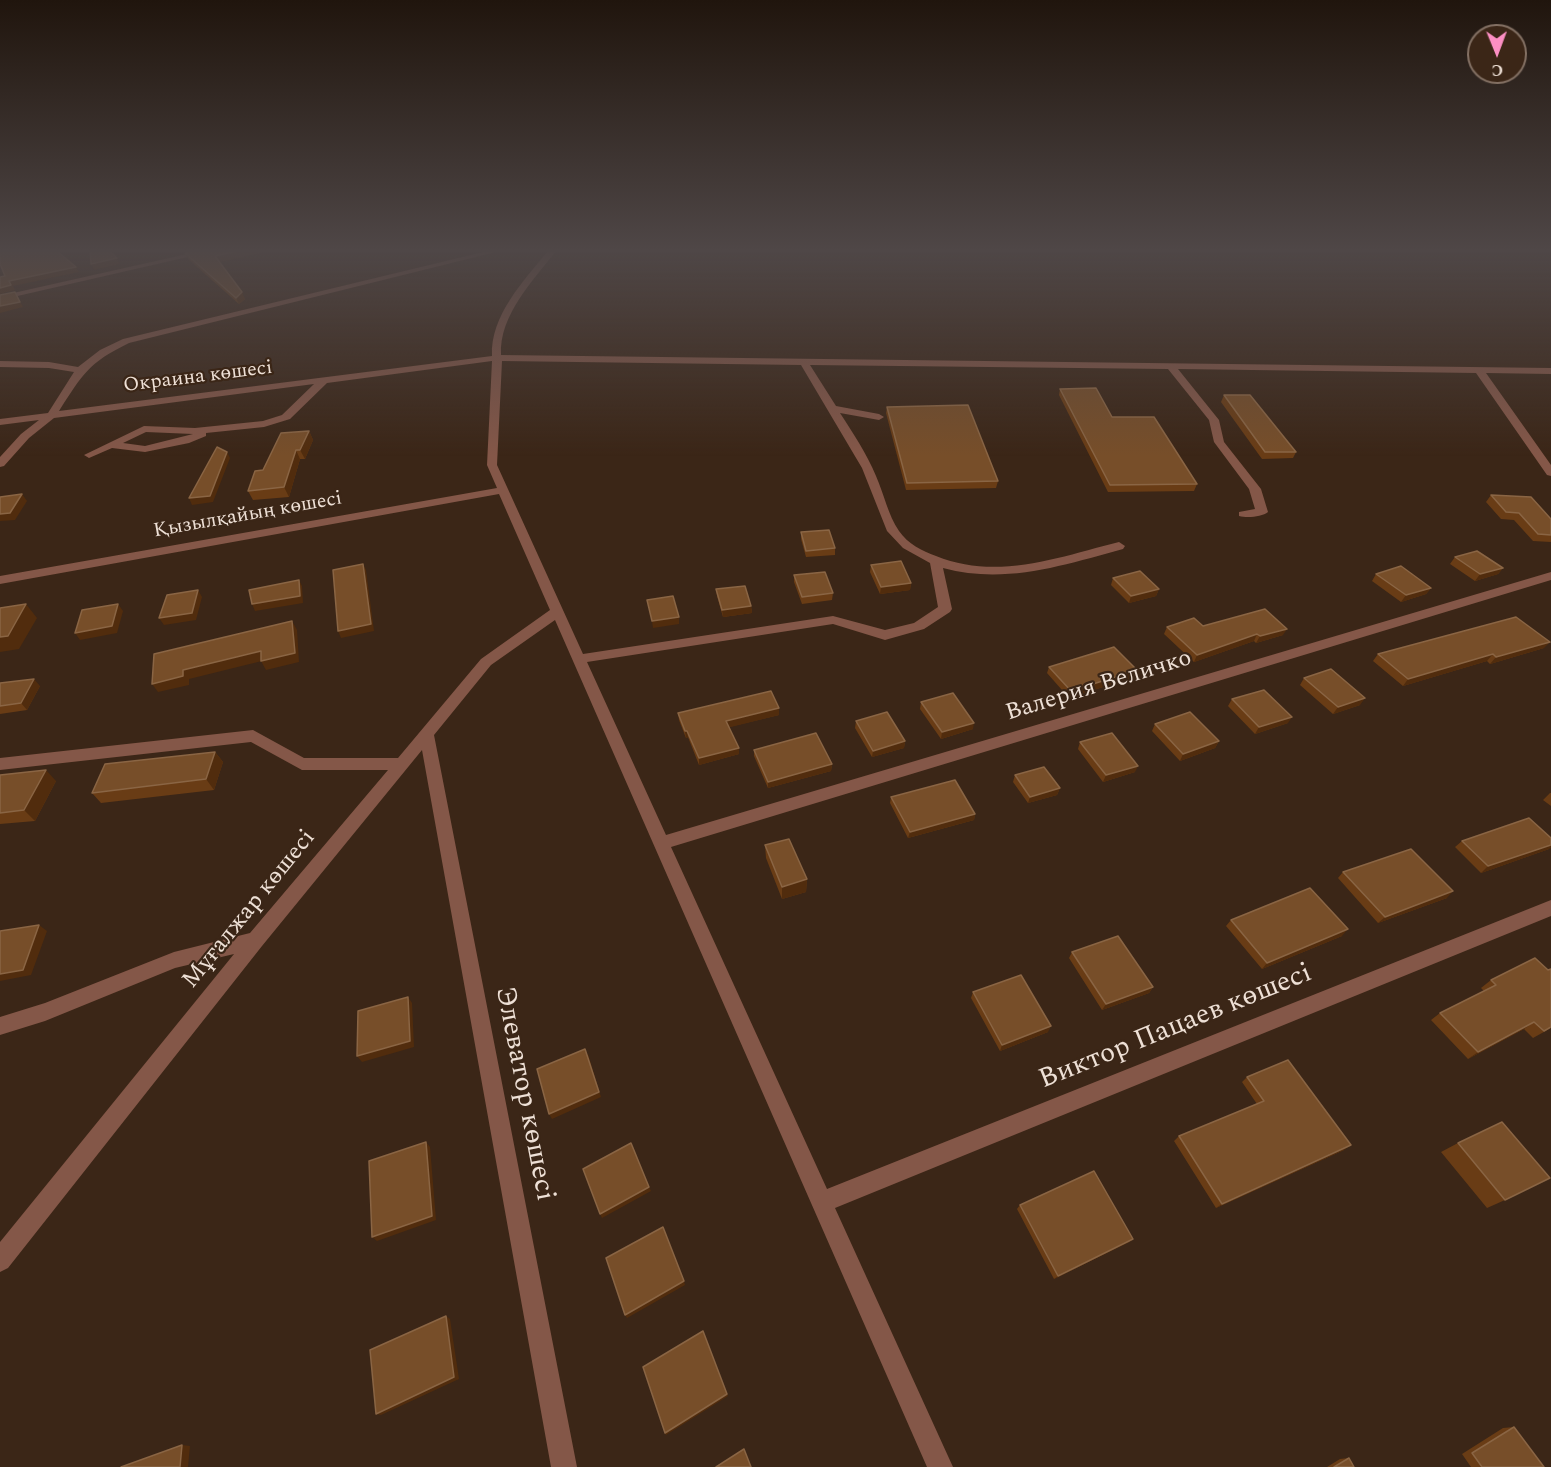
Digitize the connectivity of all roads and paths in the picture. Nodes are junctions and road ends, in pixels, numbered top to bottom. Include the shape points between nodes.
1 (215, 319) edge
2 (506, 319) edge
3 (497, 358) junction
4 (804, 362) junction
5 (0, 364) edge
6 (1171, 367) junction
7 (80, 370) junction
8 (1479, 370) junction
9 (1551, 371) edge
10 (324, 380) junction
11 (832, 408) junction
12 (52, 415) junction
13 (879, 417) dead end
14 (0, 422) edge
15 (213, 429) junction
16 (112, 445) junction
17 (89, 455) dead end
18 (0, 464) edge
19 (1549, 468) edge
20 (503, 490) junction
21 (1243, 514) dead end
22 (1119, 546) dead end
23 (936, 562) junction
24 (1551, 576) edge
25 (0, 580) edge
26 (558, 611) junction
27 (579, 660) junction
28 (426, 732) junction
29 (0, 764) edge
30 (401, 764) junction
31 (661, 843) junction
32 (1551, 908) edge
33 (256, 940) junction
34 (0, 1026) edge
35 (822, 1202) junction
36 (0, 1260) edge
37 (564, 1467) edge
38 (940, 1467) edge

1 - 7 street via 126,341
2 - 3 street via 496,339
3 - 4 street, Окраина көшесі
3 - 10 street, Окраина көшесі
3 - 20 street via 492,465
4 - 6 street, Окраина көшесі
4 - 11 street
5 - 7 street
6 - 8 street, Окраина көшесі
6 - 21 street via 1214,420 1219,442 1255,489 1262,512
7 - 12 street
8 - 9 street, Окраина көшесі
8 - 19 street
10 - 12 street, Окраина көшесі
10 - 15 street via 286,417 264,424
11 - 13 street
11 - 23 street via 868,470 894,532 909,548
12 - 14 street, Окраина көшесі
12 - 18 street via 25,435
15 - 16 street via 185,441 145,449
15 - 16 street via 144,429
16 - 17 street
20 - 25 street, Қызылқайың көшесі
20 - 26 street
22 - 23 street via 1038,568 999,573 960,570
23 - 27 street via 945,609 918,626 885,635 833,620
24 - 31 street, Валерия Величко
26 - 27 street
26 - 28 street, Мұғалжар көшесі via 486,662
27 - 31 street
28 - 30 street, Мұғалжар көшесі
28 - 37 street, Элеватор көшесі
29 - 30 street via 253,736 302,764
30 - 33 street, Мұғалжар көшесі
31 - 35 street
32 - 35 street, Виктор Пацаев көшесі
33 - 34 street via 174,960
33 - 36 street, Мұғалжар көшесі
35 - 38 street

